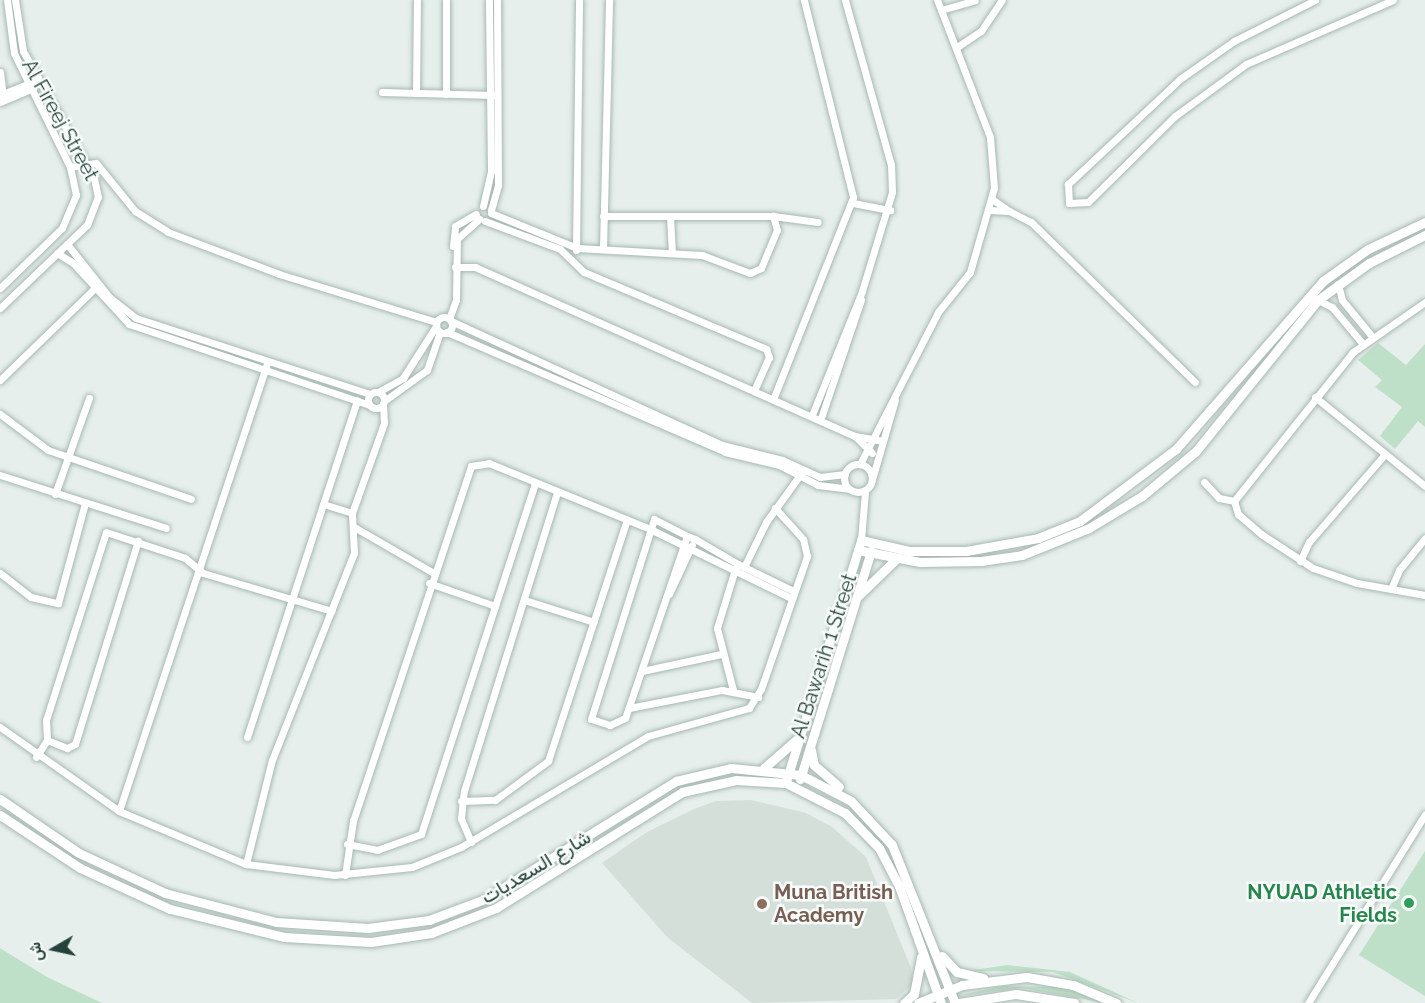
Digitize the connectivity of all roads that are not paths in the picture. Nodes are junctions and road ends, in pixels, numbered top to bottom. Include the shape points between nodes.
1 (7, 0) edge
2 (15, 0) edge
3 (417, 0) edge
4 (446, 0) edge
5 (489, 0) edge
6 (497, 0) edge
7 (579, 0) edge
8 (609, 0) edge
9 (804, 0) edge
10 (845, 0) edge
11 (937, 0) edge
12 (975, 0) edge
13 (1315, 0) edge
14 (1393, 0) edge
15 (999, 2) edge
16 (941, 10) junction
17 (957, 47) junction
18 (0, 72) edge
19 (38, 82) junction
20 (30, 86) junction
21 (382, 92) dead end
22 (416, 93) junction
23 (1, 94) edge
24 (446, 94) junction
25 (494, 95) junction
26 (85, 162) junction
27 (70, 167) junction
28 (992, 199) junction
29 (853, 202) junction
30 (483, 206) junction
31 (890, 210) junction
32 (989, 210) junction
33 (1009, 211) junction
34 (491, 212) junction
35 (603, 216) junction
36 (670, 216) junction
37 (773, 216) junction
38 (480, 218) junction
39 (818, 222) dead end
40 (1425, 222) edge
41 (1425, 235) edge
42 (67, 244) junction
43 (577, 248) junction
44 (603, 249) junction
45 (57, 253) junction
46 (672, 253) junction
47 (574, 261) junction
48 (455, 267) junction
49 (1338, 284) junction
50 (96, 287) junction
51 (0, 288) edge
52 (1318, 300) junction
53 (1425, 302) edge
54 (0, 308) edge
55 (1355, 315) junction
56 (450, 320) junction
57 (1345, 322) junction
58 (440, 328) junction
59 (1371, 335) junction
60 (1362, 343) junction
61 (836, 366) junction
62 (266, 367) junction
63 (298, 377) junction
64 (0, 380) edge
65 (1195, 382) dead end
66 (588, 388) junction
67 (755, 389) junction
68 (378, 392) junction
69 (370, 394) junction
70 (774, 397) junction
71 (1315, 397) junction
72 (89, 398) dead end
73 (357, 400) junction
74 (384, 403) junction
75 (369, 405) junction
76 (0, 414) edge
77 (812, 415) junction
78 (820, 418) junction
79 (855, 436) junction
80 (878, 440) junction
81 (874, 453) junction
82 (1385, 454) junction
83 (67, 457) junction
84 (860, 464) junction
85 (802, 473) junction
86 (845, 474) junction
87 (0, 475) edge
88 (873, 478) junction
89 (1204, 482) dead end
90 (535, 483) junction
91 (1134, 485) junction
92 (1425, 486) edge
93 (849, 489) junction
94 (865, 491) junction
95 (557, 492) junction
96 (55, 494) junction
97 (1142, 496) junction
98 (191, 499) dead end
99 (1234, 501) junction
100 (85, 503) junction
101 (323, 504) junction
102 (775, 508) junction
103 (352, 513) junction
104 (627, 520) junction
105 (354, 527) junction
106 (166, 528) dead end
107 (650, 529) junction
108 (691, 537) junction
109 (373, 538) junction
110 (1425, 538) edge
111 (861, 540) junction
112 (138, 541) junction
113 (356, 541) junction
114 (873, 544) junction
115 (687, 547) junction
116 (858, 550) junction
117 (870, 555) junction
118 (896, 559) junction
119 (1300, 561) junction
120 (739, 567) junction
121 (198, 570) junction
122 (0, 573) edge
123 (432, 573) junction
124 (429, 583) junction
125 (1391, 589) junction
126 (790, 593) junction
127 (1425, 595) edge
128 (293, 596) junction
129 (855, 599) junction
130 (524, 600) junction
131 (495, 606) junction
132 (332, 611) junction
133 (594, 622) junction
134 (721, 654) junction
135 (642, 671) junction
136 (733, 690) junction
137 (758, 697) junction
138 (629, 708) junction
139 (0, 727) edge
140 (799, 736) junction
141 (247, 737) dead end
142 (47, 740) junction
143 (812, 742) junction
144 (36, 757) junction
145 (764, 768) junction
146 (787, 777) junction
147 (800, 781) junction
148 (0, 799) edge
149 (461, 801) junction
150 (119, 811) junction
151 (1425, 814) edge
152 (0, 815) edge
153 (878, 826) junction
154 (471, 842) junction
155 (348, 843) junction
156 (246, 864) junction
157 (345, 875) junction
158 (913, 926) junction
159 (938, 952) junction
160 (997, 978) junction
161 (951, 988) junction
162 (937, 993) junction
163 (904, 1003) edge
164 (918, 1003) edge
165 (941, 1003) edge
166 (957, 1003) edge
167 (1074, 1003) edge
168 (1116, 1003) edge
169 (1308, 1003) edge

1 - 20 street, Al Fireej Street via 11,42
2 - 19 street, Al Fireej Street via 19,40
3 - 22 street
4 - 24 street
5 - 25 street
6 - 25 street
7 - 43 street
8 - 35 street
9 - 29 street
10 - 31 street via 891,165
11 - 16 street
12 - 16 street
13 - 14 street via 1234,41 1185,75 1068,184 1069,203 1084,205 1175,117 1246,64
15 - 17 street via 981,31
16 - 17 street
17 - 28 street via 992,146
18 - 23 street
19 - 20 street
19 - 26 street, Al Fireej Street
20 - 23 street
20 - 27 street, Al Fireej Street
21 - 22 street
22 - 24 street
24 - 25 street
25 - 30 street via 491,178
25 - 34 street via 498,184
26 - 27 street
26 - 42 street, Al Fireej Street via 98,188 97,207
26 - 58 street via 96,163 128,204 159,228 279,274
27 - 51 street, Al Fireej Street via 76,195 68,221
28 - 32 street
28 - 33 street
29 - 31 street
29 - 70 street
30 - 34 street
30 - 38 street
31 - 61 street
32 - 33 street
32 - 80 street via 970,272 938,312
33 - 65 street via 1036,226
34 - 38 street
34 - 43 street
35 - 36 street
35 - 44 street
36 - 37 street
36 - 46 street
37 - 39 street
37 - 46 street via 777,230 753,273 702,255
38 - 47 street via 560,249
38 - 48 street via 459,235
40 - 91 street via 1368,249 1323,281 1182,443
41 - 49 street
42 - 45 street, Al Fireej Street
42 - 50 street
43 - 44 street
43 - 47 street
44 - 46 street
45 - 50 street via 69,259
45 - 54 street, Al Fireej Street
47 - 67 street via 584,272 766,349 769,357
48 - 56 street via 456,300
48 - 67 street via 475,267
49 - 52 street
49 - 55 street via 1340,298
50 - 62 street via 152,329
50 - 64 street
52 - 57 street
52 - 97 street via 1196,451
53 - 59 street
55 - 57 street
55 - 59 street
56 - 58 street
56 - 58 street
56 - 66 street
57 - 60 street
58 - 66 street
58 - 68 street via 408,373
58 - 74 street via 427,370
59 - 60 street
60 - 71 street
61 - 77 street
61 - 78 street
62 - 63 street
62 - 121 street
63 - 69 street
63 - 73 street
66 - 85 street via 705,441
67 - 70 street
68 - 69 street
68 - 74 street
69 - 75 street
70 - 77 street
71 - 82 street
71 - 99 street
72 - 83 street
73 - 75 street
73 - 101 street
74 - 75 street via 376,409
74 - 103 street via 384,423
76 - 83 street via 30,441
77 - 78 street
78 - 79 street
79 - 80 street
79 - 81 street
80 - 81 street
81 - 84 street
81 - 88 street
82 - 92 street
82 - 119 street via 1313,538
83 - 96 street
83 - 98 street
84 - 86 street
84 - 88 street
85 - 86 street via 825,478
85 - 93 street via 826,487
85 - 102 street
86 - 93 street
87 - 96 street
88 - 94 street
89 - 99 street via 1219,498
90 - 95 street
90 - 123 street via 485,462 468,468
90 - 131 street
91 - 97 street
91 - 114 street via 1069,526 1015,544 928,552
93 - 94 street
94 - 111 street
95 - 104 street
95 - 130 street
96 - 100 street
97 - 118 street via 1076,535 1022,555 960,562
99 - 119 street via 1242,518
100 - 106 street
100 - 122 street via 58,603 31,597
101 - 103 street
101 - 128 street
102 - 120 street
102 - 126 street via 807,547
103 - 105 street
104 - 107 street
104 - 133 street
105 - 109 street
105 - 113 street
107 - 108 street via 654,519
107 - 115 street
107 - 138 street via 591,718 614,725
108 - 115 street
108 - 120 street
109 - 113 street
109 - 123 street
110 - 125 street via 1399,570
111 - 114 street
111 - 116 street, Al Bawarih 1 Street
112 - 121 street via 185,558
112 - 142 street via 75,744 67,748
112 - 142 street via 111,531 101,536 46,720
113 - 132 street
114 - 117 street, Al Bawarih 1 Street
115 - 120 street
115 - 135 street
116 - 117 street
116 - 140 street, Al Bawarih 1 Street
117 - 118 street
117 - 129 street, Al Bawarih 1 Street
118 - 129 street
119 - 125 street via 1349,581
120 - 126 street
120 - 134 street via 718,615
121 - 128 street via 256,591
121 - 150 street
123 - 124 street
124 - 131 street
124 - 155 street
125 - 127 street
126 - 137 street
128 - 132 street
128 - 141 street
129 - 143 street, Al Bawarih 1 Street
130 - 133 street
130 - 149 street
131 - 155 street via 421,834 377,850
132 - 156 street via 272,760
133 - 149 street via 546,764 489,802
134 - 135 street
134 - 136 street
135 - 138 street
136 - 137 street
136 - 138 street
137 - 154 street via 740,714 679,725 611,754
139 - 144 street
140 - 145 street
140 - 146 street, Al Bawarih 1 Street
142 - 144 street
143 - 147 street, Al Bawarih 1 Street
143 - 153 street via 818,771 866,807
144 - 150 street
145 - 146 street, شارع السعديات
145 - 148 street, شارع السعديات via 712,771 676,781 485,899 429,920 368,928 276,922 165,893 79,853
146 - 147 street, شارع السعديات
146 - 152 street, شارع السعديات via 752,774 672,796 480,916 431,933 370,942 284,937 170,909 80,868
147 - 153 street, شارع السعديات via 837,792
147 - 158 street, شارع السعديات via 868,835 895,876
149 - 154 street
150 - 156 street
151 - 169 street
153 - 159 street, شارع السعديات via 906,870
154 - 157 street via 412,867
155 - 157 street
156 - 157 street
158 - 162 street, شارع السعديات
158 - 163 street via 922,968 914,994
159 - 160 street via 964,975
159 - 161 street, شارع السعديات
160 - 161 street
160 - 168 street via 1059,982
161 - 162 street
161 - 166 street, شارع السعديات
162 - 164 street
162 - 165 street, شارع السعديات
166 - 167 street via 1016,994

